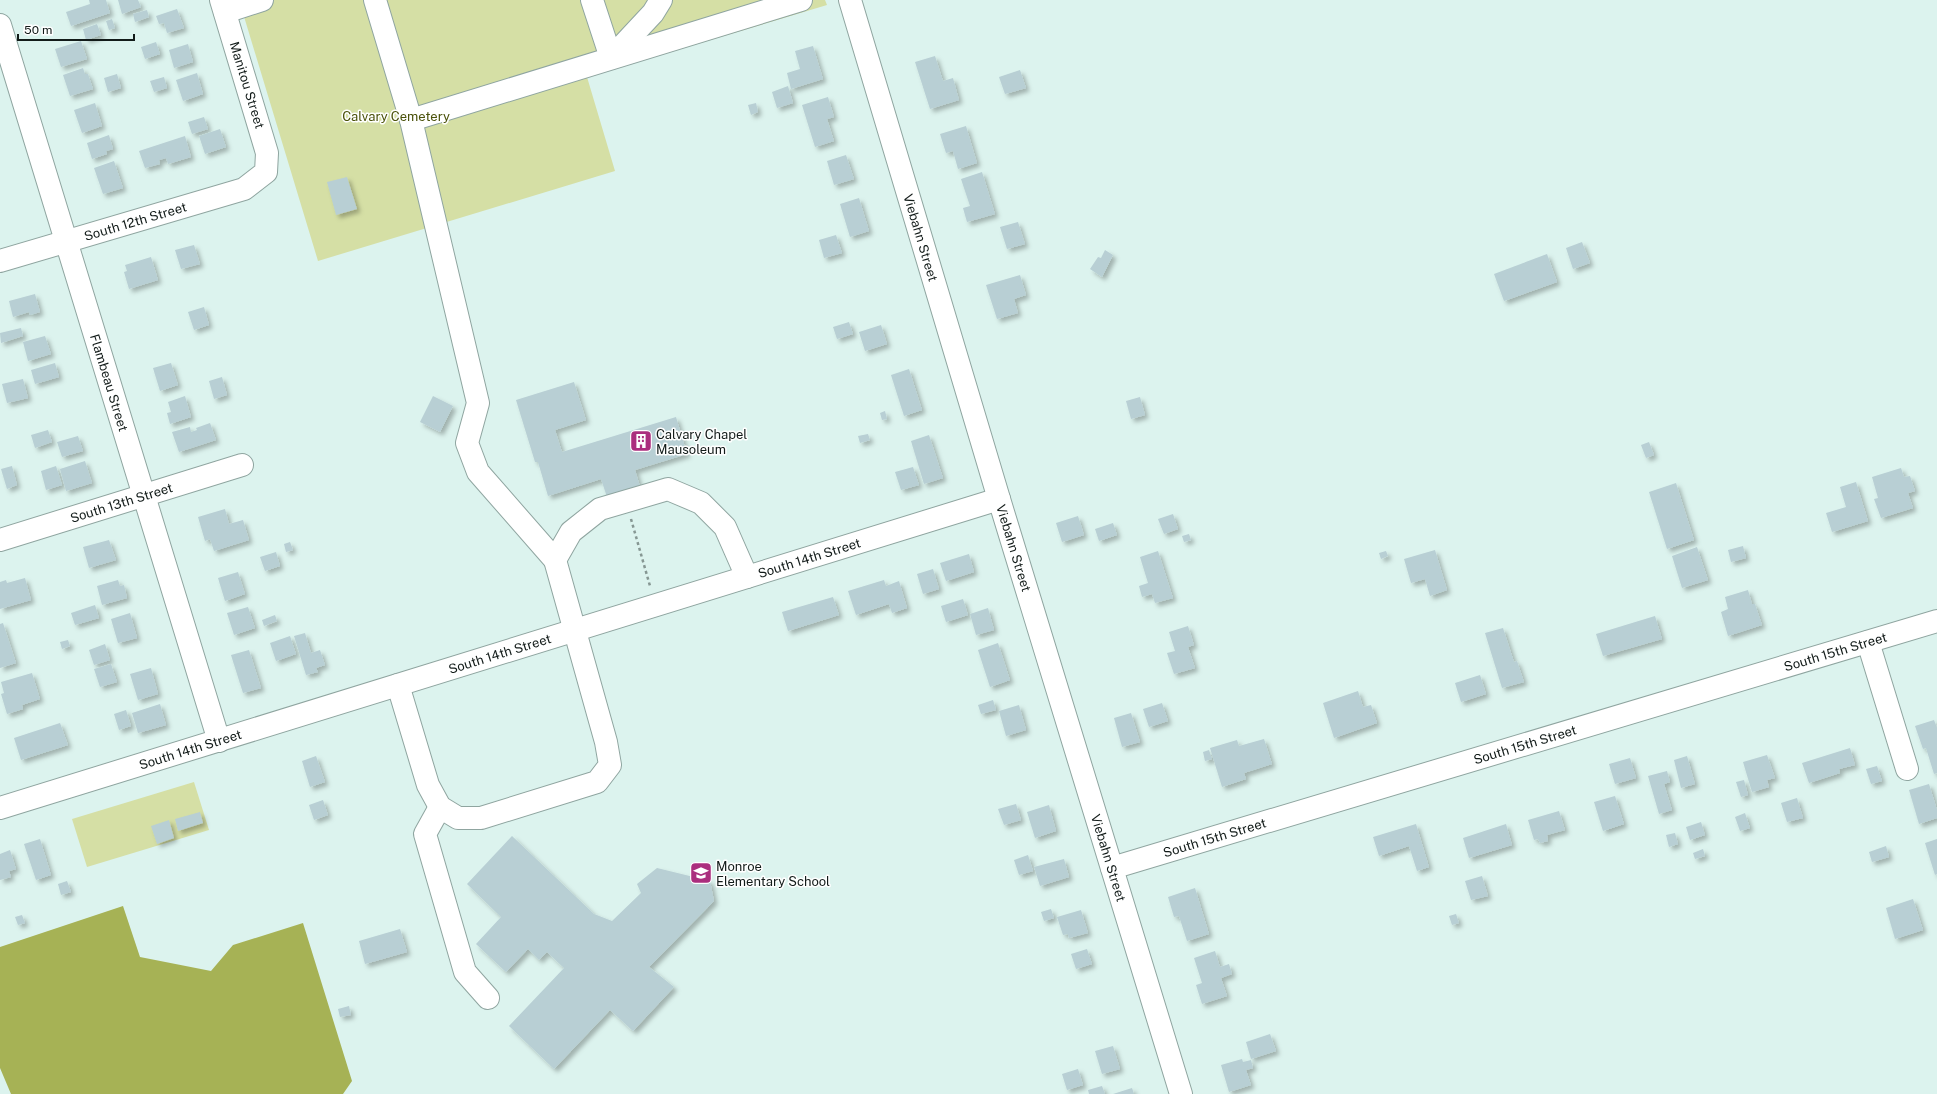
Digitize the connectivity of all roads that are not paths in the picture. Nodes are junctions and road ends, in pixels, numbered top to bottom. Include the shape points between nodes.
1 (262, 0) edge
2 (375, 0) edge
3 (592, 0) edge
4 (661, 0) edge
5 (801, 0) edge
6 (850, 0) edge
7 (223, 6) edge
8 (0, 25) edge
9 (611, 58) junction
10 (412, 120) junction
11 (266, 172) joint
12 (66, 243) junction
13 (0, 261) edge
14 (242, 464) dead end
15 (143, 496) junction
16 (999, 499) junction
17 (0, 540) edge
18 (555, 560) junction
19 (747, 577) junction
20 (1937, 621) edge
21 (574, 632) junction
22 (1868, 642) junction
23 (398, 685) junction
24 (219, 741) junction
25 (1908, 770) dead end
26 (440, 807) junction
27 (0, 808) edge
28 (1112, 868) junction
29 (488, 998) dead end
30 (1181, 1094) edge

1 - 7 street
2 - 10 street
3 - 9 street
4 - 9 street via 653,13
5 - 9 street
6 - 16 street, Viebahn Street
7 - 11 street, Manitou Street via 267,153
8 - 12 street, Flambeau Street
9 - 10 street
10 - 18 street via 478,403 467,443 478,472
11 - 12 street, South 12th Street via 244,189
12 - 13 street, South 12th Street
12 - 15 street, Flambeau Street
14 - 15 street, South 13th Street
15 - 17 street, South 13th Street
15 - 24 street, Flambeau Street
16 - 19 street, South 14th Street
16 - 28 street, Viebahn Street
18 - 19 street via 571,532 600,509 668,489 701,503 725,527
18 - 21 street
19 - 21 street, South 14th Street
20 - 22 street, South 15th Street
21 - 23 street, South 14th Street
21 - 26 street via 606,742 610,765 597,782 481,818 458,818
22 - 25 street
22 - 28 street, South 15th Street
23 - 24 street, South 14th Street
23 - 26 street via 428,785
24 - 27 street, South 14th Street
26 - 29 street via 425,834 465,972
28 - 30 street, Viebahn Street

